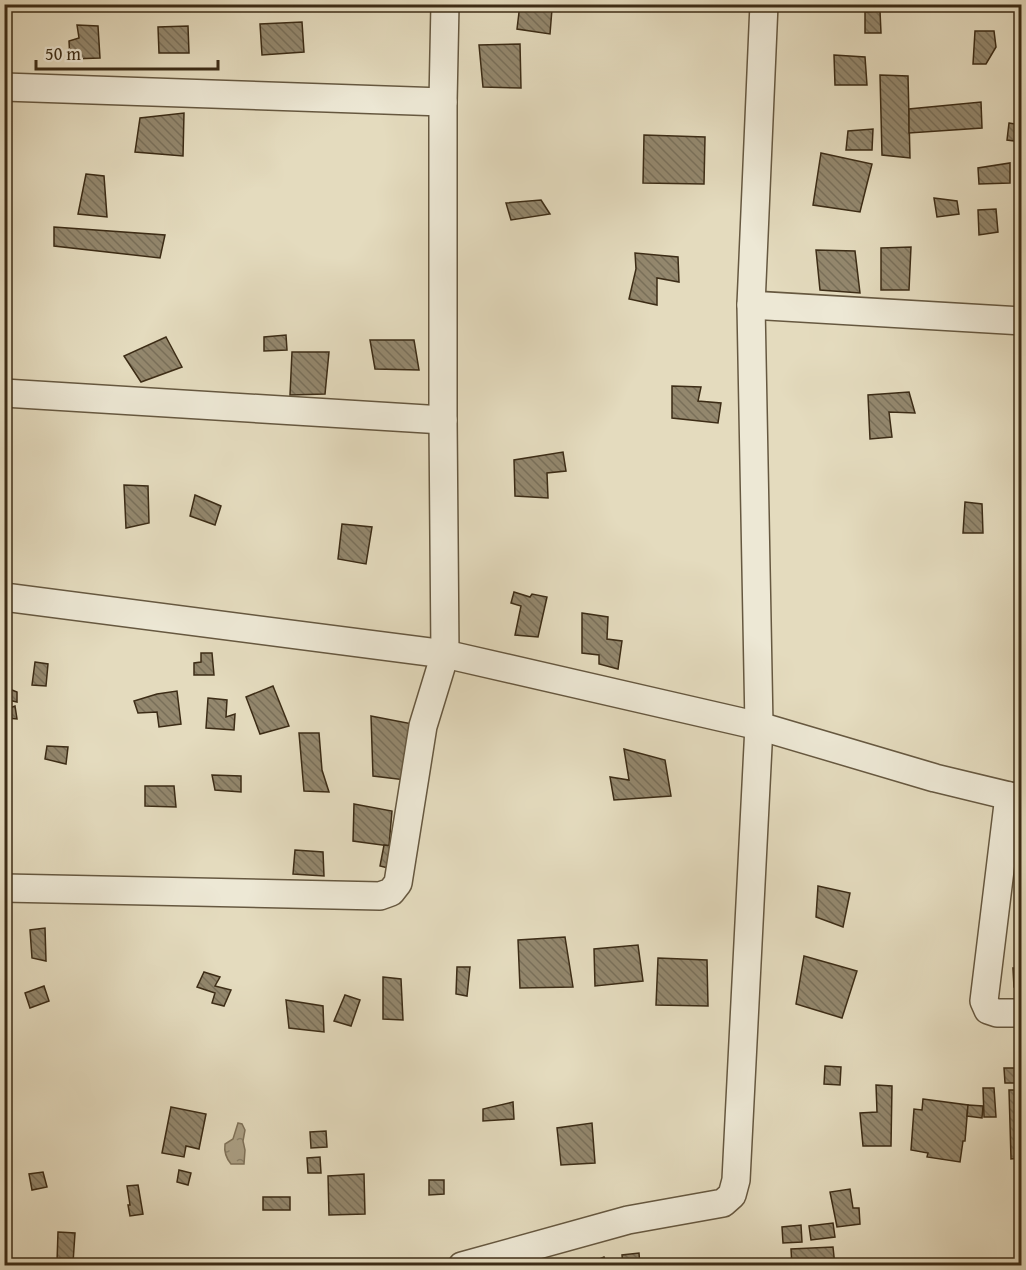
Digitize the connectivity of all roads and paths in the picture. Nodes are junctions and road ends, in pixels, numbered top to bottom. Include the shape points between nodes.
1 (445, 4) edge
2 (764, 4) edge
3 (4, 87) edge
4 (442, 102) junction
5 (751, 305) junction
6 (1022, 321) edge
7 (4, 393) edge
8 (443, 420) junction
9 (4, 597) edge
10 (445, 654) junction
11 (759, 726) junction
12 (1015, 797) edge
13 (4, 888) edge
14 (1022, 1013) edge
15 (462, 1266) edge

1 - 4 street
2 - 5 street
3 - 4 street
4 - 8 street
5 - 6 street
5 - 11 street
7 - 8 street
8 - 10 street
9 - 10 street
10 - 11 street
10 - 13 street via 423,726 398,883 391,892 380,896
11 - 12 street via 935,778
11 - 15 street via 736,1180 732,1195 723,1203 628,1220
12 - 14 street via 984,1001 988,1010 997,1013

